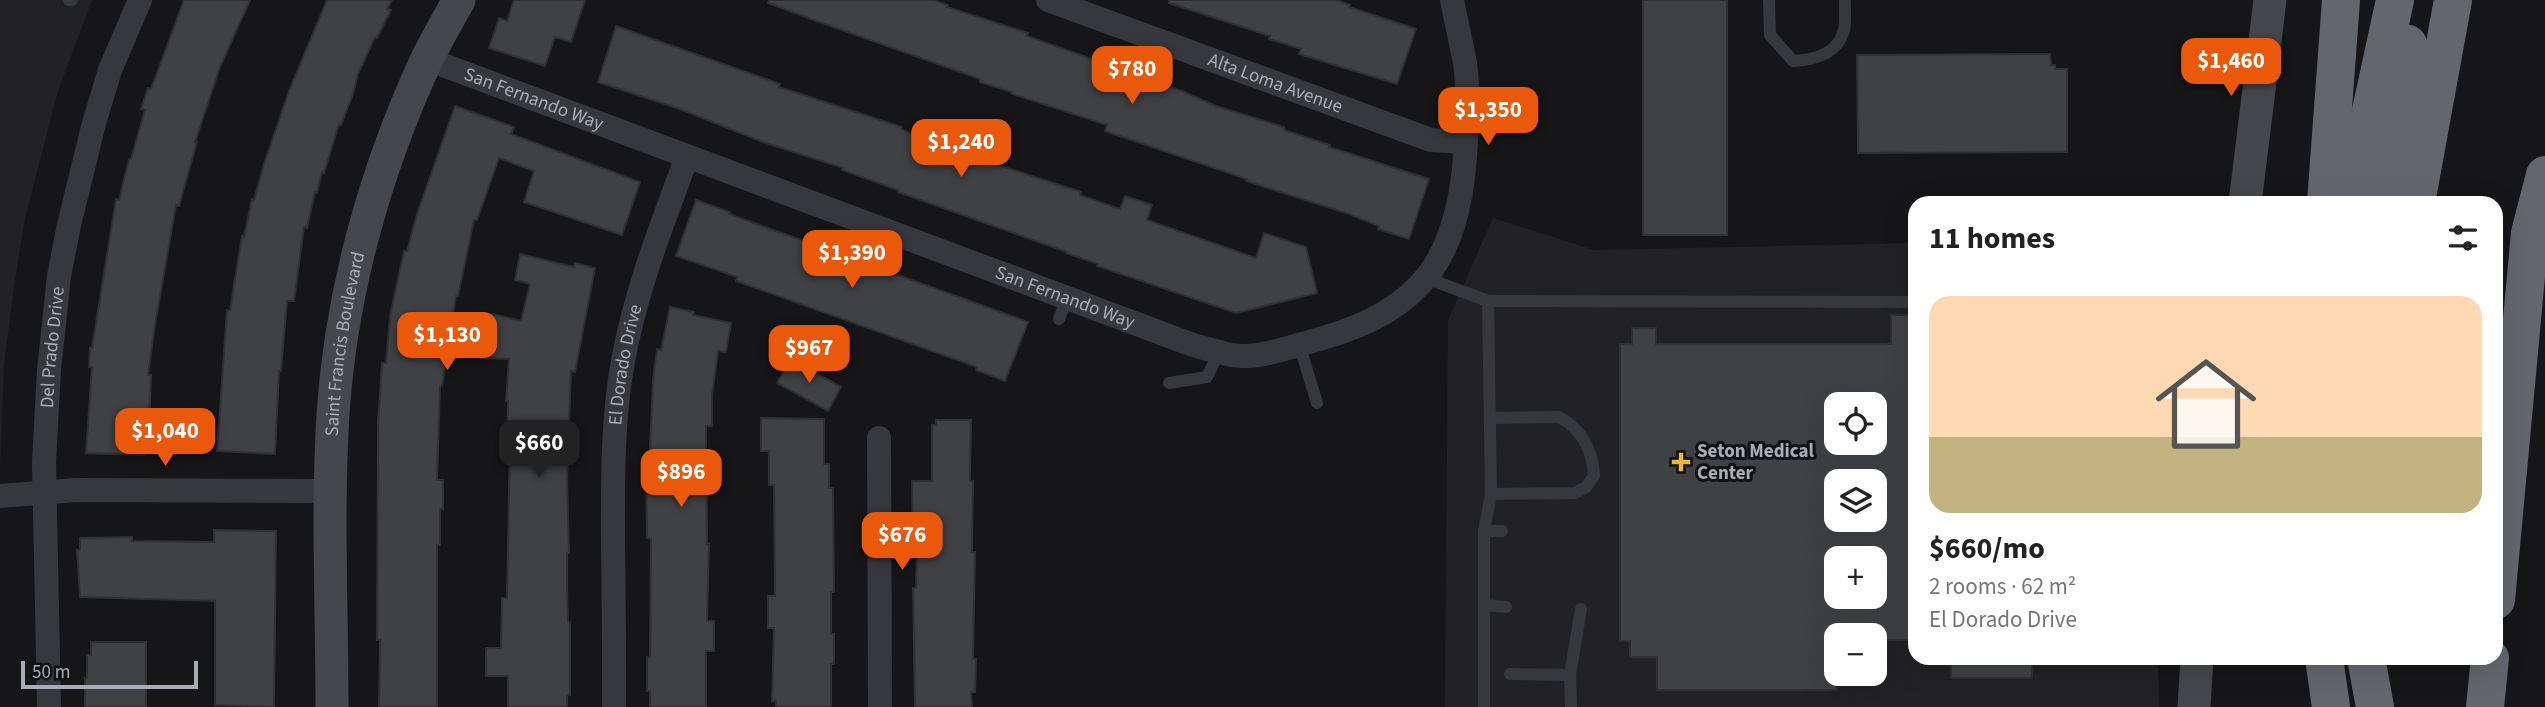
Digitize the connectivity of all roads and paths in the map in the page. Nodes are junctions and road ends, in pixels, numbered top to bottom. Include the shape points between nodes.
1 (140, 0) edge
2 (459, 0) edge
3 (1048, 0) edge
4 (1452, 0) edge
5 (1769, 0) edge
6 (1845, 0) edge
7 (2270, 0) edge
8 (2341, 0) edge
9 (2395, 0) edge
10 (2413, 0) edge
11 (2453, 0) edge
12 (427, 59) junction
13 (1466, 142) junction
14 (687, 157) junction
15 (2545, 175) edge
16 (2246, 196) edge
17 (2327, 196) edge
18 (2353, 196) edge
19 (2391, 196) edge
20 (2417, 196) edge
21 (1426, 278) junction
22 (1488, 301) junction
23 (1908, 302) edge
24 (1298, 344) junction
25 (1219, 352) junction
26 (1169, 383) dead end
27 (1317, 403) dead end
28 (1490, 418) junction
29 (879, 438) dead end
30 (331, 491) junction
31 (44, 494) junction
32 (1491, 494) junction
33 (0, 496) edge
34 (2503, 524) edge
35 (1484, 531) junction
36 (1502, 531) dead end
37 (1484, 606) junction
38 (1506, 607) dead end
39 (1581, 609) dead end
40 (2197, 665) edge
41 (2325, 665) edge
42 (2367, 665) edge
43 (2489, 665) edge
44 (1510, 674) dead end
45 (1570, 675) junction
46 (49, 707) edge
47 (332, 707) edge
48 (614, 707) edge
49 (880, 707) edge
50 (1484, 707) edge
51 (1571, 707) edge
52 (2194, 707) edge
53 (2331, 707) edge
54 (2375, 707) edge
55 (2485, 707) edge

1 - 31 street, Del Prado Drive via 110,70 64,251 45,418
2 - 12 street, Saint Francis Boulevard
3 - 13 street, Alta Loma Avenue via 1431,140
4 - 13 street, San Fernando Way via 1465,65
5 - 6 lane via 1770,35 1793,61 1813,60 1834,49 1844,33
7 - 16 street
8 - 17 highway
9 - 18 highway
10 - 19 highway
11 - 20 highway
12 - 14 street, San Fernando Way
12 - 30 street, Saint Francis Boulevard via 396,132 354,269 333,414
13 - 21 street, San Fernando Way via 1452,234
14 - 25 street, San Fernando Way via 1063,309
14 - 48 street, El Dorado Drive via 651,255 623,361 613,470
15 - 34 highway via 2530,233
21 - 22 lane
21 - 24 street, San Fernando Way via 1379,316
22 - 23 lane
22 - 28 lane
24 - 25 street, San Fernando Way via 1250,356
24 - 27 lane
25 - 26 lane via 1206,377
28 - 32 lane
28 - 32 lane via 1559,417 1569,422 1588,447 1594,476 1575,493
29 - 49 street
30 - 31 street
30 - 47 street, Saint Francis Boulevard
31 - 33 street
31 - 46 street, Del Prado Drive
32 - 35 lane
35 - 36 lane
35 - 37 lane
37 - 38 lane
37 - 50 lane
39 - 45 lane
40 - 52 street
41 - 53 highway
42 - 54 highway
43 - 55 highway
44 - 45 lane
45 - 51 lane

